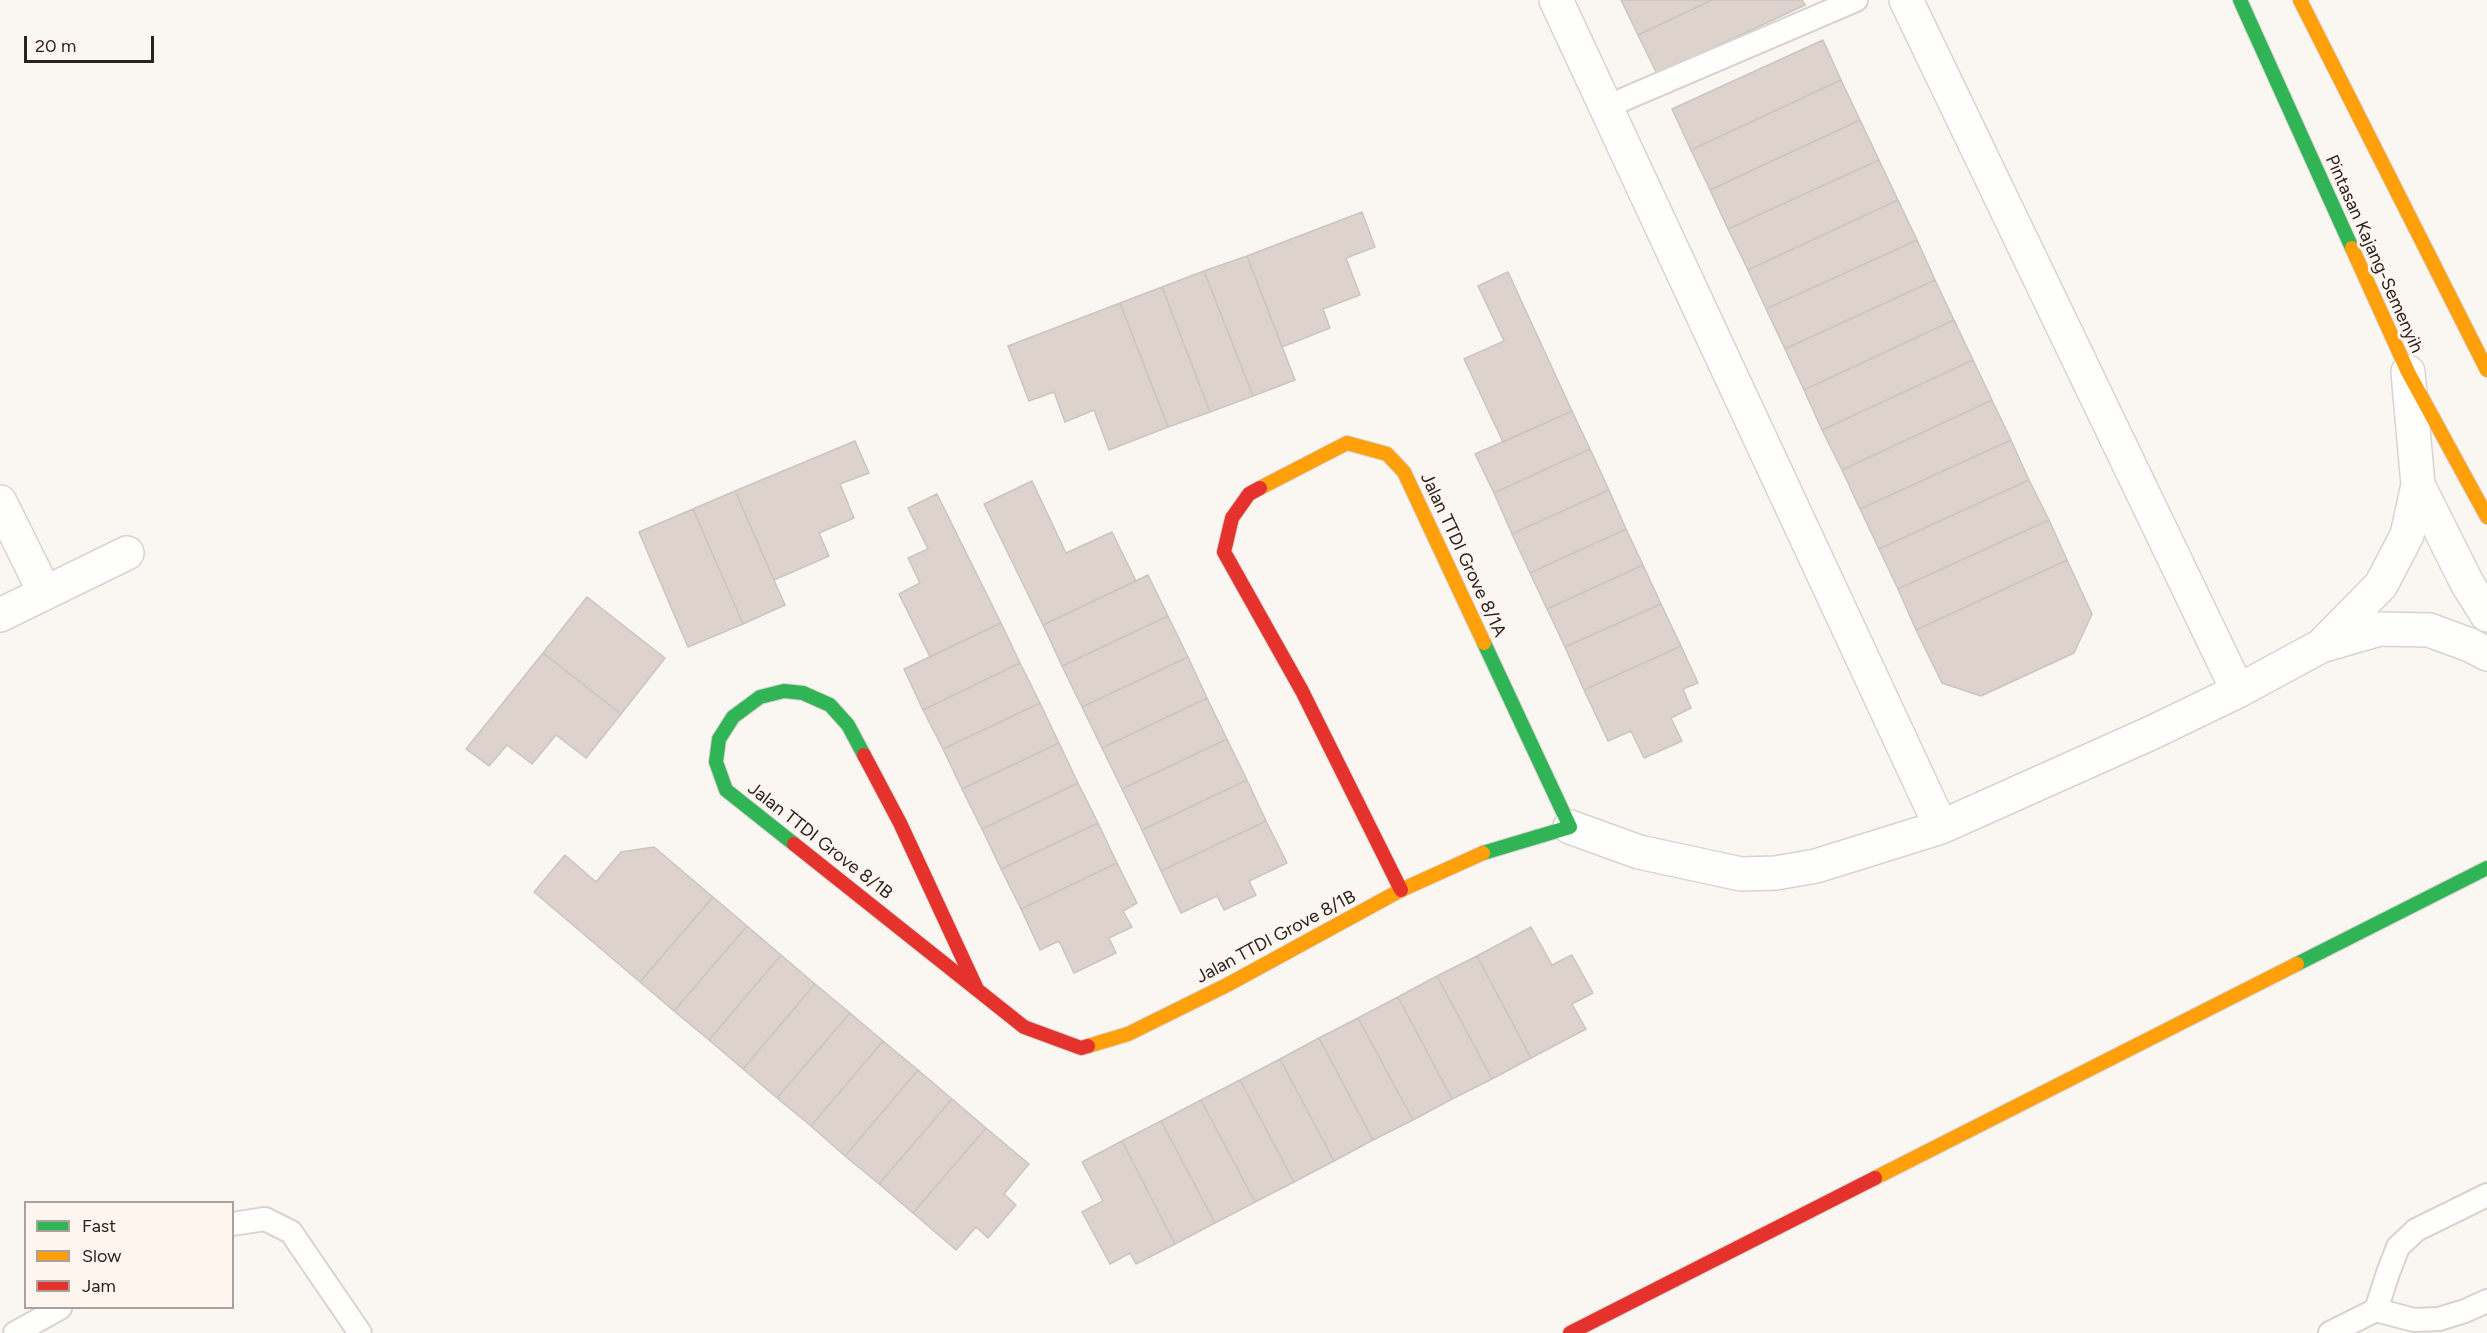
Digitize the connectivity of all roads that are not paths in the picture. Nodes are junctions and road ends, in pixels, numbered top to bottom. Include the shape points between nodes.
1 (1556, 0) edge
2 (1856, 0) edge
3 (1906, 0) edge
4 (2240, 0) edge
5 (2304, 4) edge
6 (1606, 107) junction
7 (2487, 370) edge
8 (2408, 372) junction
9 (2418, 485) junction
10 (0, 502) edge
11 (2487, 517) edge
12 (127, 553) dead end
13 (45, 593) junction
14 (0, 615) edge
15 (2487, 615) edge
16 (2321, 646) junction
17 (2487, 654) edge
18 (2238, 691) junction
19 (1570, 827) junction
20 (1941, 827) junction
21 (2487, 868) edge
22 (1401, 890) junction
23 (976, 987) junction
24 (2487, 1195) edge
25 (234, 1224) edge
26 (2487, 1301) edge
27 (58, 1309) edge
28 (2376, 1310) junction
29 (15, 1333) edge
30 (360, 1333) edge
31 (1570, 1333) edge
32 (2330, 1333) edge

1 - 6 street
2 - 6 lane
3 - 18 street
4 - 8 main road, Pintasan Kajang-Semenyih
5 - 7 main road
6 - 20 street
8 - 9 street
8 - 11 main road, Pintasan Kajang-Semenyih
9 - 15 street
9 - 16 street via 2407,536 2381,585
10 - 13 street
12 - 13 street
13 - 14 street
16 - 17 street via 2380,630 2429,630
16 - 18 street
18 - 20 street
19 - 20 street via 1639,852 1741,874 1816,866
19 - 22 main road, Jalan TTDI Grove 8/1B via 1485,852
19 - 22 main road, Jalan TTDI Grove 8/1A via 1404,472 1387,454 1347,442 1249,494 1232,518 1224,552 1302,691
21 - 31 main road
22 - 23 main road, Jalan TTDI Grove 8/1B via 1128,1034 1081,1048 1024,1027
23 - 23 main road, Jalan TTDI Grove 8/1B via 726,790 716,762 719,739 733,717 760,697 784,691 803,693 830,705 848,725 900,823
24 - 28 lane via 2416,1230 2398,1247
25 - 30 lane via 265,1219 291,1232
26 - 28 lane via 2439,1319 2414,1320
27 - 29 lane
28 - 32 lane

